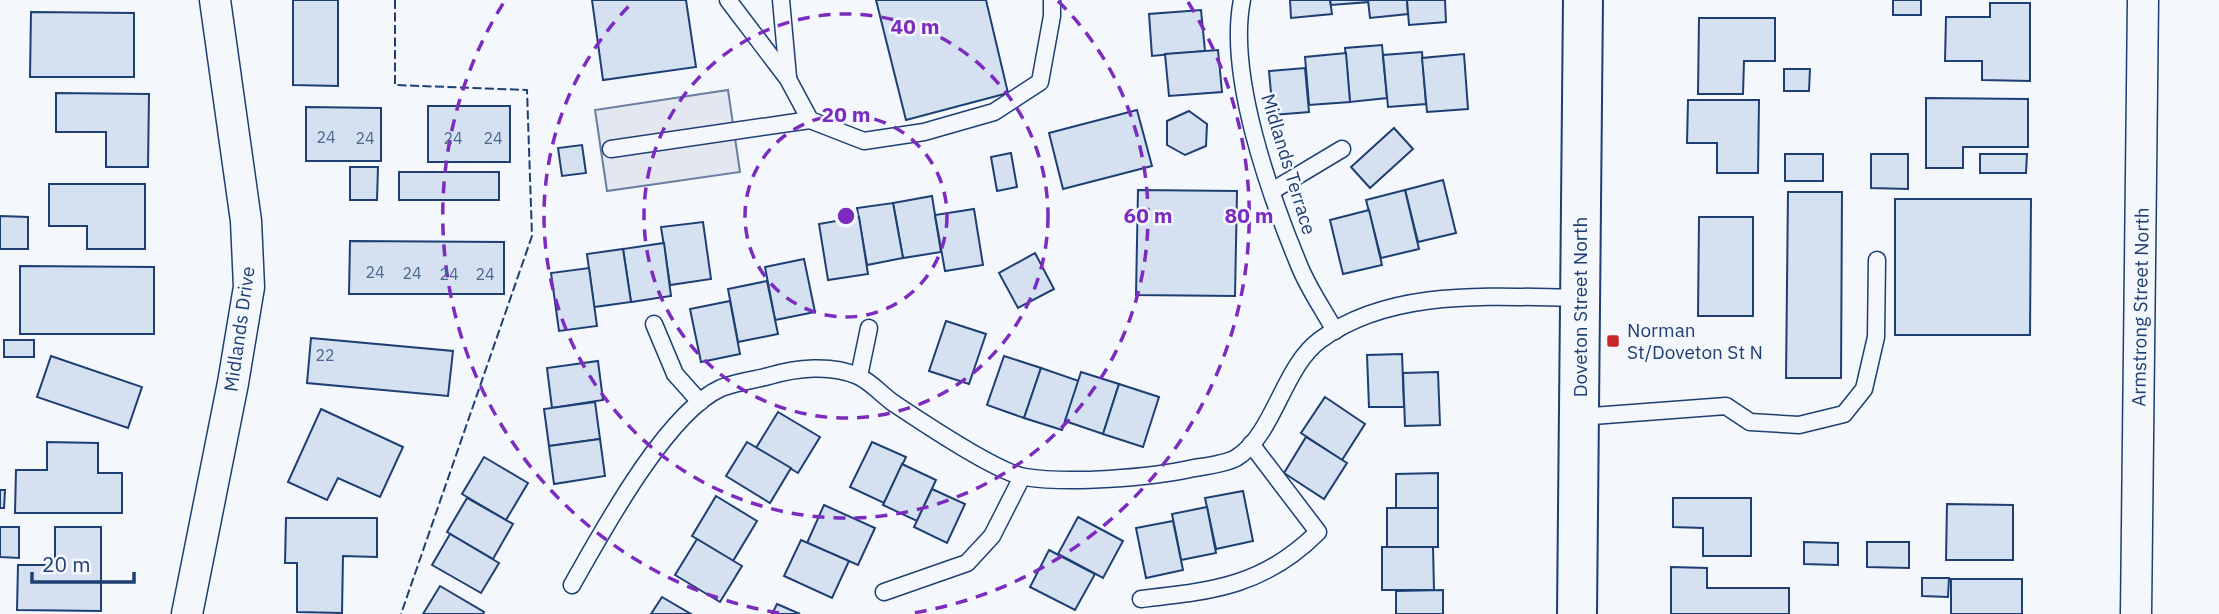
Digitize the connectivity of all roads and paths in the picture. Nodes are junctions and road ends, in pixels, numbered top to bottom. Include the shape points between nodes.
1 (215, 0) edge
2 (728, 0) edge
3 (781, 0) edge
4 (1052, 0) edge
5 (1242, 0) edge
6 (1583, 0) edge
7 (2143, 0) edge
8 (788, 79) junction
9 (810, 120) junction
10 (611, 149) dead end
11 (1342, 149) dead end
12 (1272, 191) junction
13 (1877, 260) dead end
14 (1580, 298) junction
15 (654, 324) dead end
16 (869, 328) dead end
17 (1335, 331) junction
18 (859, 376) junction
19 (700, 402) junction
20 (1579, 418) junction
21 (1251, 444) junction
22 (1022, 477) junction
23 (572, 585) dead end
24 (884, 592) dead end
25 (1141, 599) dead end
26 (187, 614) edge
27 (1577, 614) edge
28 (2136, 614) edge

1 - 26 street, Midlands Drive via 246,221 249,286
2 - 8 lane
3 - 8 lane
4 - 9 lane via 1040,82 994,112 924,132 864,141
5 - 12 lane, Midlands Terrace via 1240,77
6 - 14 main road, Doveton Street North
7 - 28 street, Armstrong Street North
8 - 9 lane
9 - 10 lane
11 - 12 lane
12 - 17 lane, Midlands Terrace via 1300,267
13 - 20 lane via 1876,337 1864,389 1844,414 1799,425 1750,422 1727,406
14 - 17 lane via 1484,296 1413,304 1360,316
14 - 20 main road, Doveton Street North
15 - 19 lane via 675,374
16 - 18 lane
17 - 21 lane via 1317,341
18 - 19 lane via 790,370 722,388
18 - 22 lane via 932,428
19 - 23 lane via 621,499
20 - 27 main road, Doveton Street North
21 - 22 lane via 1235,458 1129,478
21 - 25 lane via 1318,532 1298,552 1219,590
22 - 24 lane via 992,536 967,563

